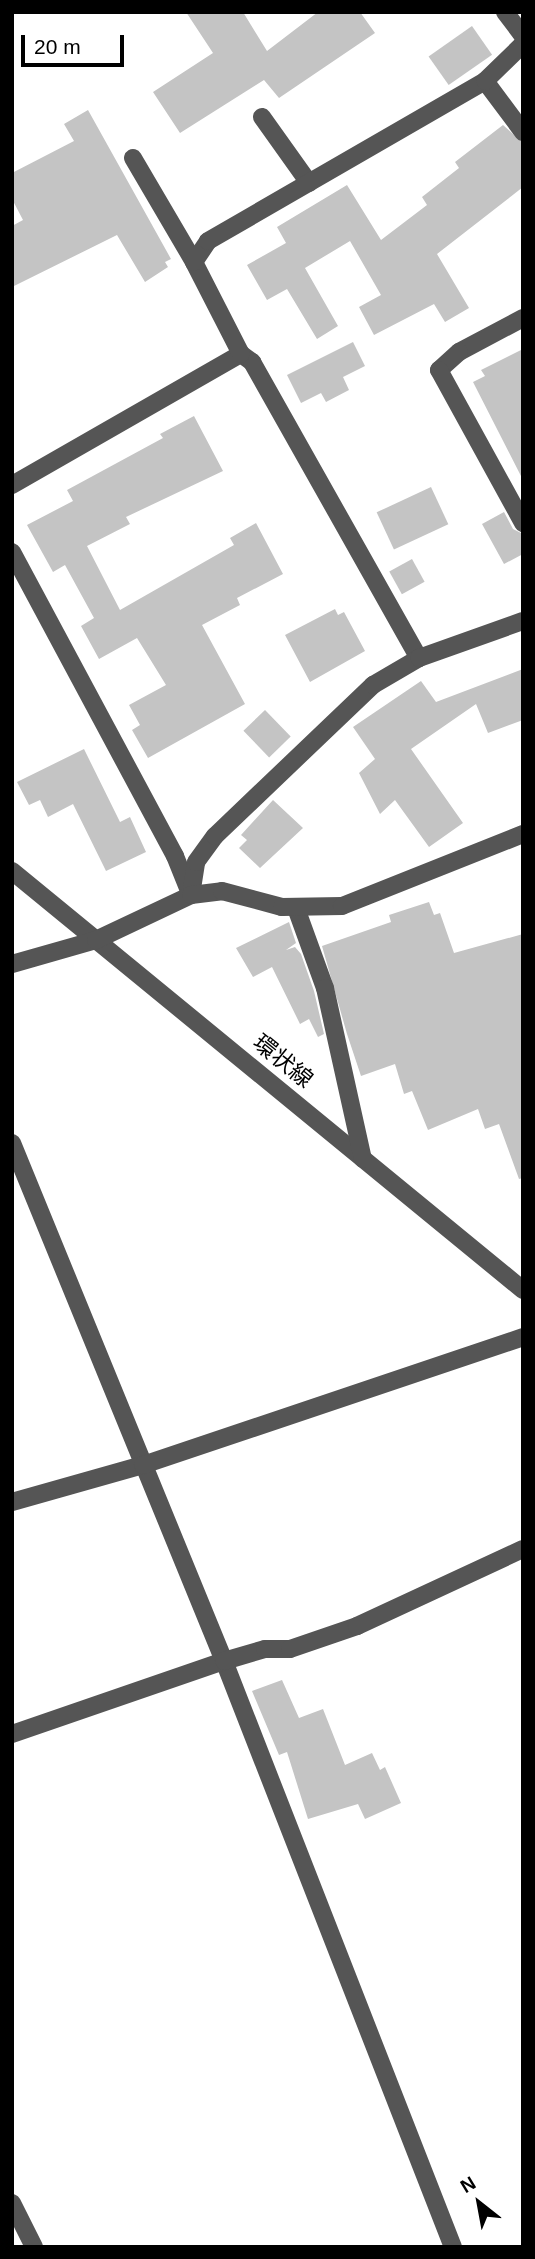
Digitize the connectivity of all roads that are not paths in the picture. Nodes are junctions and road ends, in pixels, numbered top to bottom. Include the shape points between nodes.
1 (505, 12) edge
2 (523, 36) edge
3 (523, 44) edge
4 (485, 81) junction
5 (262, 117) dead end
6 (523, 132) edge
7 (134, 158) dead end
8 (309, 183) junction
9 (194, 262) junction
10 (523, 318) edge
11 (241, 354) junction
12 (12, 485) edge
13 (523, 523) edge
14 (12, 552) edge
15 (523, 621) edge
16 (419, 658) junction
17 (523, 834) edge
18 (12, 871) edge
19 (191, 895) junction
20 (296, 908) junction
21 (96, 940) junction
22 (12, 964) edge
23 (12, 1143) edge
24 (363, 1159) junction
25 (523, 1290) edge
26 (523, 1337) edge
27 (143, 1465) junction
28 (12, 1502) edge
29 (523, 1549) edge
30 (224, 1661) junction
31 (12, 1734) edge
32 (12, 2203) edge
33 (24, 2240) edge
34 (453, 2247) edge

1 - 2 street
3 - 4 street
4 - 6 street
4 - 8 street
5 - 8 street
7 - 9 street
8 - 9 street via 208,242
9 - 11 street
10 - 13 street via 459,352 439,370
11 - 12 street
11 - 16 street via 252,362
14 - 19 street via 175,856
15 - 16 street
16 - 19 street via 373,685 215,836 196,862
17 - 20 street via 352,903
18 - 21 street, 環状線
19 - 20 street via 222,891
19 - 21 street
20 - 24 street via 325,988
21 - 22 street
21 - 24 street, 環状線
23 - 27 street
24 - 25 street, 環状線
26 - 27 street
27 - 28 street
27 - 30 street
29 - 30 street via 357,1626 290,1649 265,1649
30 - 31 street
30 - 34 street
32 - 33 street

